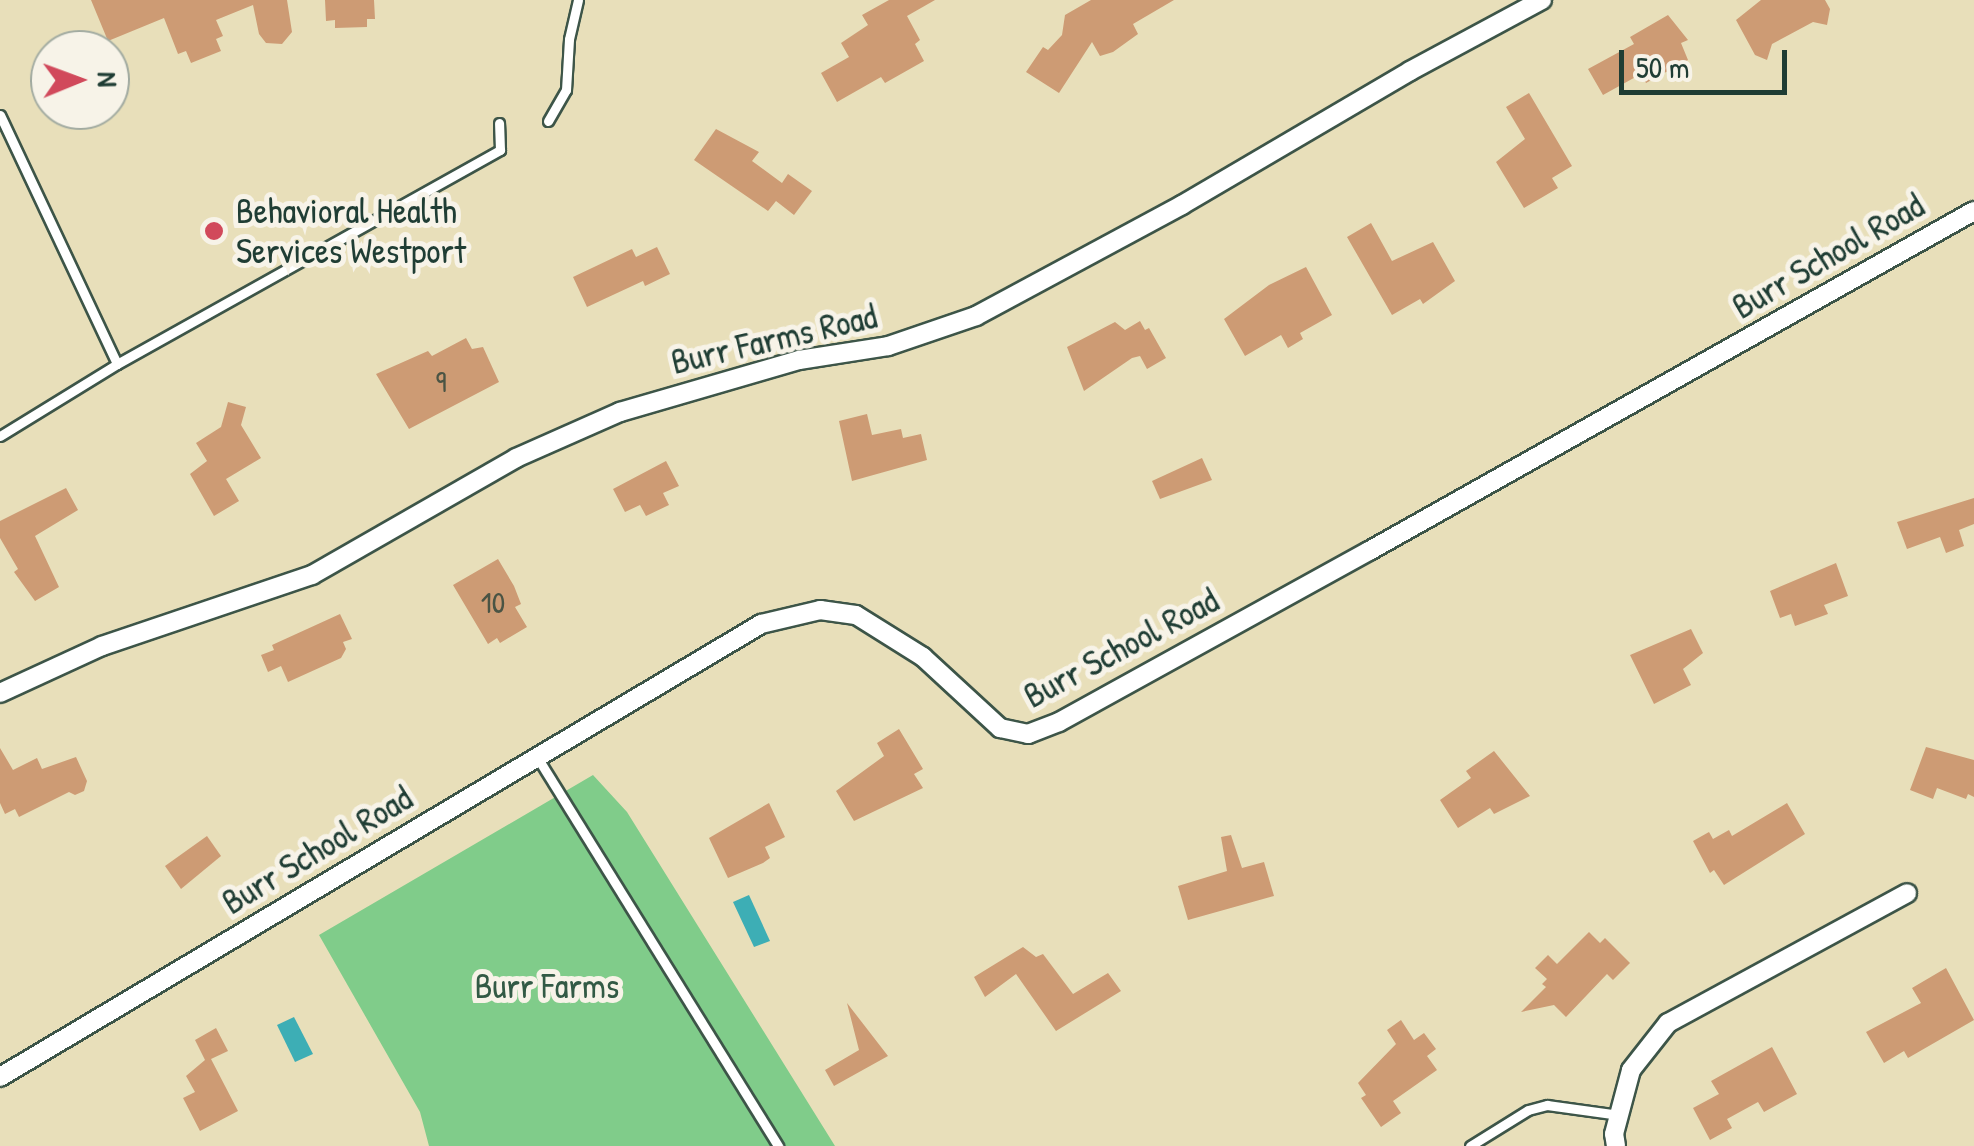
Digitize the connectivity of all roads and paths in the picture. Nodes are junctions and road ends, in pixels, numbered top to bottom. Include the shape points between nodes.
1 (578, 0) edge
2 (1542, 0) edge
3 (0, 115) edge
4 (548, 121) dead end
5 (499, 123) dead end
6 (1974, 212) edge
7 (117, 364) junction
8 (0, 436) edge
9 (0, 693) edge
10 (536, 757) junction
11 (1907, 892) dead end
12 (0, 1077) edge
13 (1619, 1116) junction
14 (778, 1146) edge
15 (1470, 1146) edge
16 (1616, 1146) edge

1 - 4 lane via 566,90
2 - 9 street, Burr Farms Road via 976,316 901,343 799,360 620,412 516,458 312,576 102,646
3 - 7 lane
5 - 7 lane via 500,150
6 - 10 street, Burr School Road via 1028,734 1000,728 887,631 856,615 820,610 761,624
7 - 8 lane
10 - 12 street, Burr School Road
10 - 14 lane
11 - 13 street via 1668,1023 1630,1070
13 - 15 lane via 1547,1105
13 - 16 street

